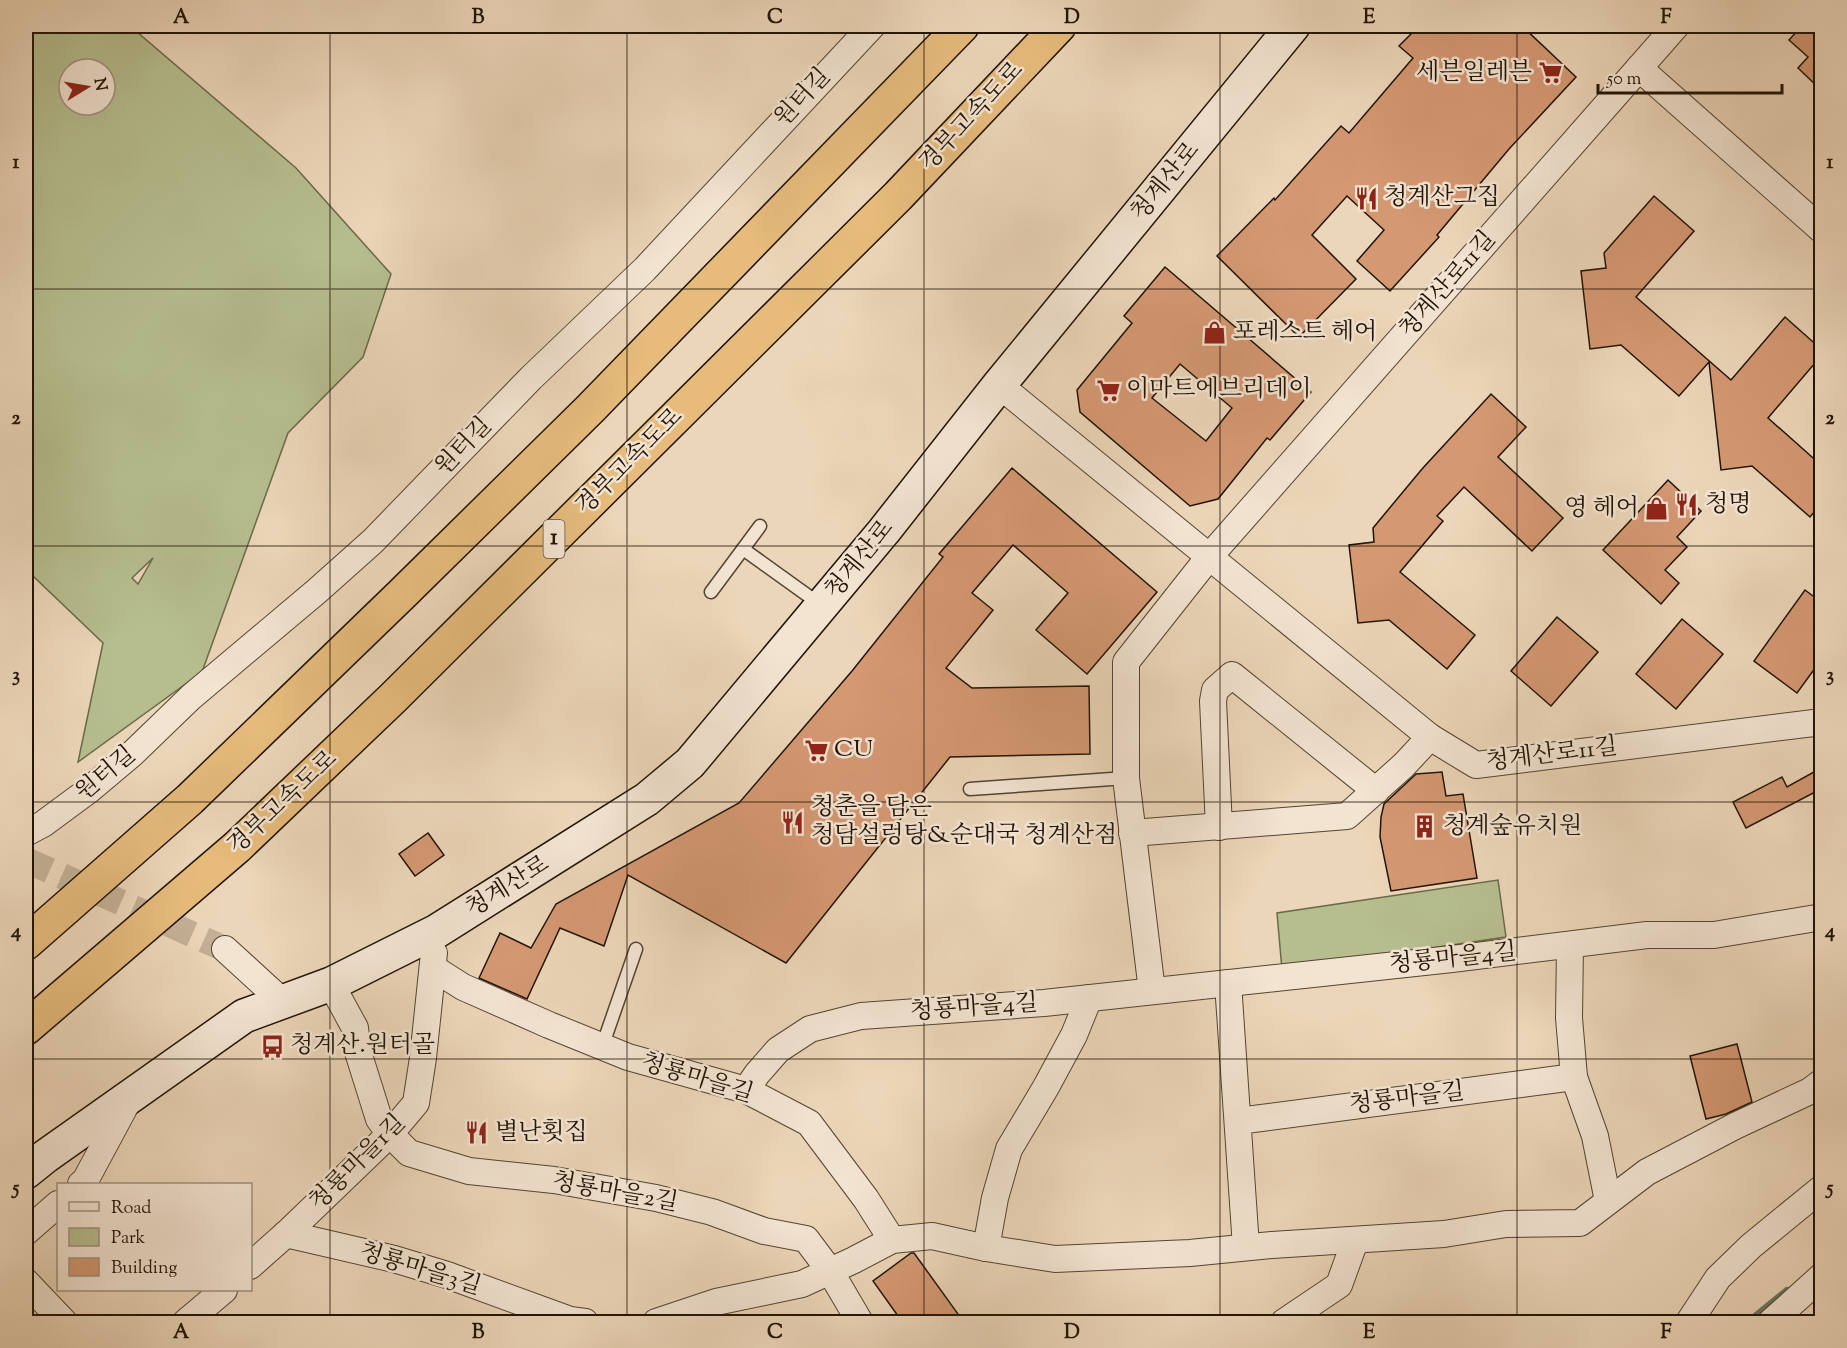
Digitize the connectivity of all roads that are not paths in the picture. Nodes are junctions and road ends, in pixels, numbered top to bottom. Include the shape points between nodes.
1 (872, 26) edge
2 (962, 26) edge
3 (1059, 26) edge
4 (1293, 26) edge
5 (1676, 26) edge
6 (1639, 68) junction
7 (1821, 231) edge
8 (999, 385) junction
9 (760, 526) dead end
10 (743, 549) junction
11 (1209, 557) junction
12 (711, 592) dead end
13 (822, 606) junction
14 (1821, 722) edge
15 (1430, 737) junction
16 (1126, 778) junction
17 (970, 789) dead end
18 (1376, 791) junction
19 (1219, 826) junction
20 (26, 833) edge
21 (1132, 833) junction
22 (1821, 917) edge
23 (437, 931) junction
24 (26, 943) edge
25 (1570, 945) junction
26 (225, 949) tunnel mouth
27 (636, 949) dead end
28 (433, 968) junction
29 (1228, 983) junction
30 (332, 984) junction
31 (1152, 991) junction
32 (1089, 998) junction
33 (283, 1002) junction
34 (26, 1028) edge
35 (602, 1047) junction
36 (1574, 1077) junction
37 (1821, 1082) edge
38 (746, 1090) junction
39 (130, 1098) junction
40 (1238, 1120) junction
41 (390, 1134) junction
42 (26, 1172) edge
43 (83, 1183) edge
44 (1821, 1188) edge
45 (1608, 1201) junction
46 (57, 1204) edge
47 (26, 1232) edge
48 (286, 1234) junction
49 (892, 1240) junction
50 (1355, 1241) junction
51 (1246, 1247) junction
52 (986, 1248) junction
53 (252, 1264) edge
54 (830, 1271) junction
55 (1821, 1276) edge
56 (26, 1282) edge
57 (223, 1291) edge
58 (64, 1323) edge
59 (186, 1323) edge
60 (585, 1323) edge
61 (656, 1323) edge
62 (860, 1323) edge
63 (1284, 1323) edge
64 (1689, 1323) edge
65 (1771, 1323) edge

1 - 20 street, 원터길 via 645,269 531,378 373,540 115,768
2 - 24 highway via 606,392 401,595 190,799
3 - 34 highway, 경부고속도로 / 1 via 898,196 393,698 237,847
4 - 8 street, 청계산로
5 - 6 street, 청계산로11길
6 - 7 street
6 - 11 street, 청계산로11길
8 - 11 street, 청계산로11길
8 - 13 street, 청계산로
9 - 10 lane
10 - 12 lane
10 - 13 lane
11 - 15 street, 청계산로11길
11 - 16 street, 청계산로11길 via 1126,662
13 - 23 street, 청계산로 via 690,763 646,799
14 - 15 street, 청계산로11길 via 1476,765
15 - 18 street
16 - 17 lane
16 - 21 street, 청계산로11길
18 - 19 street via 1347,816
18 - 19 street via 1232,675 1215,690 1213,701
19 - 21 street
21 - 31 street
22 - 25 street, 청룡마을4길 via 1714,935 1647,935
23 - 28 street, 청룡마을1길
23 - 30 street, 청계산로
25 - 29 street, 청룡마을4길
25 - 36 street via 1569,1018
26 - 33 street
27 - 35 lane
28 - 35 street, 청룡마을길 via 463,987
28 - 41 street, 청룡마을1길 via 416,1103
29 - 31 street, 청룡마을4길
29 - 40 street
30 - 33 street, 청계산로
30 - 41 street via 355,1028 358,1052 379,1119
31 - 32 street, 청룡마을4길
32 - 38 street, 청룡마을4길 via 861,1016 810,1029 778,1050
32 - 52 street via 1074,1035 1009,1149
33 - 39 street, 청계산로 via 244,1016
35 - 38 street, 청룡마을길 via 628,1058
36 - 40 street, 청룡마을길
36 - 45 street via 1595,1136
37 - 45 street via 1647,1172
38 - 49 street, 청룡마을길 via 808,1123
39 - 42 street, 청계산로
39 - 43 street
40 - 51 street
41 - 48 street, 청룡마을1길
41 - 54 street, 청룡마을2길 via 409,1153 469,1171 554,1180 656,1198 764,1231 806,1239
44 - 64 street via 1718,1278
45 - 50 street via 1580,1223 1506,1224 1444,1234
46 - 47 street
48 - 53 street, 청룡마을1길
48 - 60 street, 청룡마을3길 via 447,1275
49 - 52 street via 932,1236
49 - 54 street
50 - 51 street
50 - 63 street via 1339,1284
51 - 52 street via 1055,1259
54 - 61 street via 802,1284 716,1302
54 - 62 street
55 - 65 street
56 - 58 street
57 - 59 street

